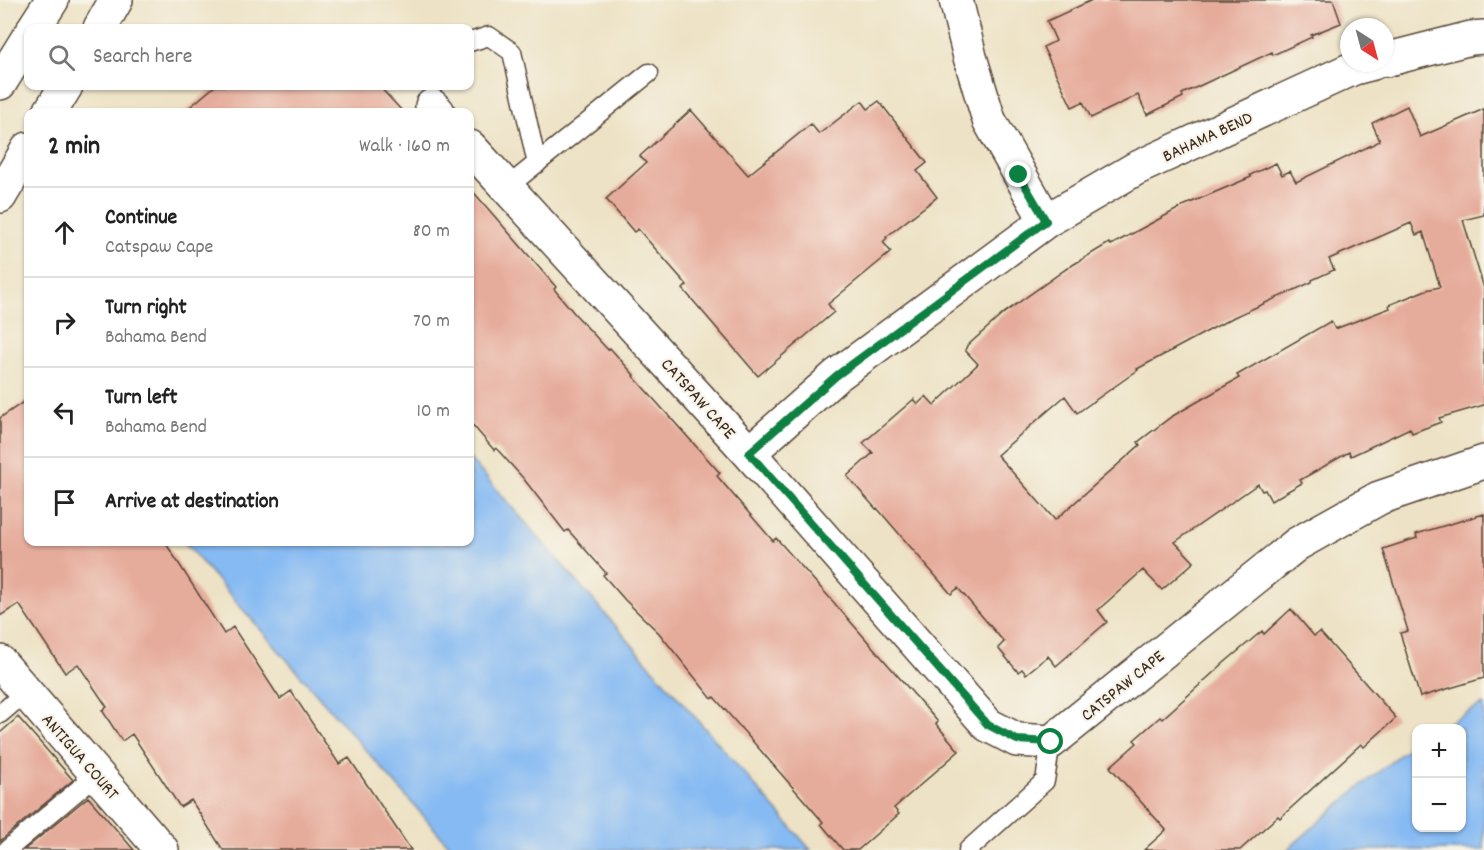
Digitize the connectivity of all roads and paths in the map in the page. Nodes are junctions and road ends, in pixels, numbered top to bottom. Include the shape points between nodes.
1 (52, 0) edge
2 (116, 0) edge
3 (956, 0) edge
4 (37, 24) edge
5 (102, 24) edge
6 (1484, 38) edge
7 (474, 41) edge
8 (24, 44) edge
9 (1394, 58) edge
10 (1345, 72) edge
11 (650, 73) dead end
12 (0, 83) edge
13 (64, 90) edge
14 (52, 108) edge
15 (474, 152) edge
16 (24, 156) edge
17 (537, 164) junction
18 (506, 188) junction
19 (0, 196) edge
20 (1046, 221) junction
21 (749, 453) junction
22 (1484, 462) edge
23 (0, 662) edge
24 (26, 692) junction
25 (0, 714) edge
26 (1051, 742) junction
27 (97, 774) junction
28 (7, 850) edge
29 (162, 850) edge
30 (968, 850) edge

1 - 4 street
2 - 5 street
3 - 20 street via 989,120
6 - 9 street
7 - 17 lane via 489,36 512,52
8 - 12 street
10 - 20 street, BAHAMA BEND via 1135,169
11 - 17 lane
13 - 14 street
15 - 18 street, CATSPAW CAPE
16 - 19 street
17 - 18 lane
18 - 21 street, CATSPAW CAPE
20 - 21 street, BAHAMA BEND via 836,376
21 - 26 street, CATSPAW CAPE via 988,725 1017,740
22 - 26 street, CATSPAW CAPE via 1379,498 1297,544
23 - 24 street, ANTIGUA COURT
24 - 25 lane
24 - 27 street, ANTIGUA COURT
26 - 30 lane via 1045,781
27 - 28 lane
27 - 29 street, ANTIGUA COURT

